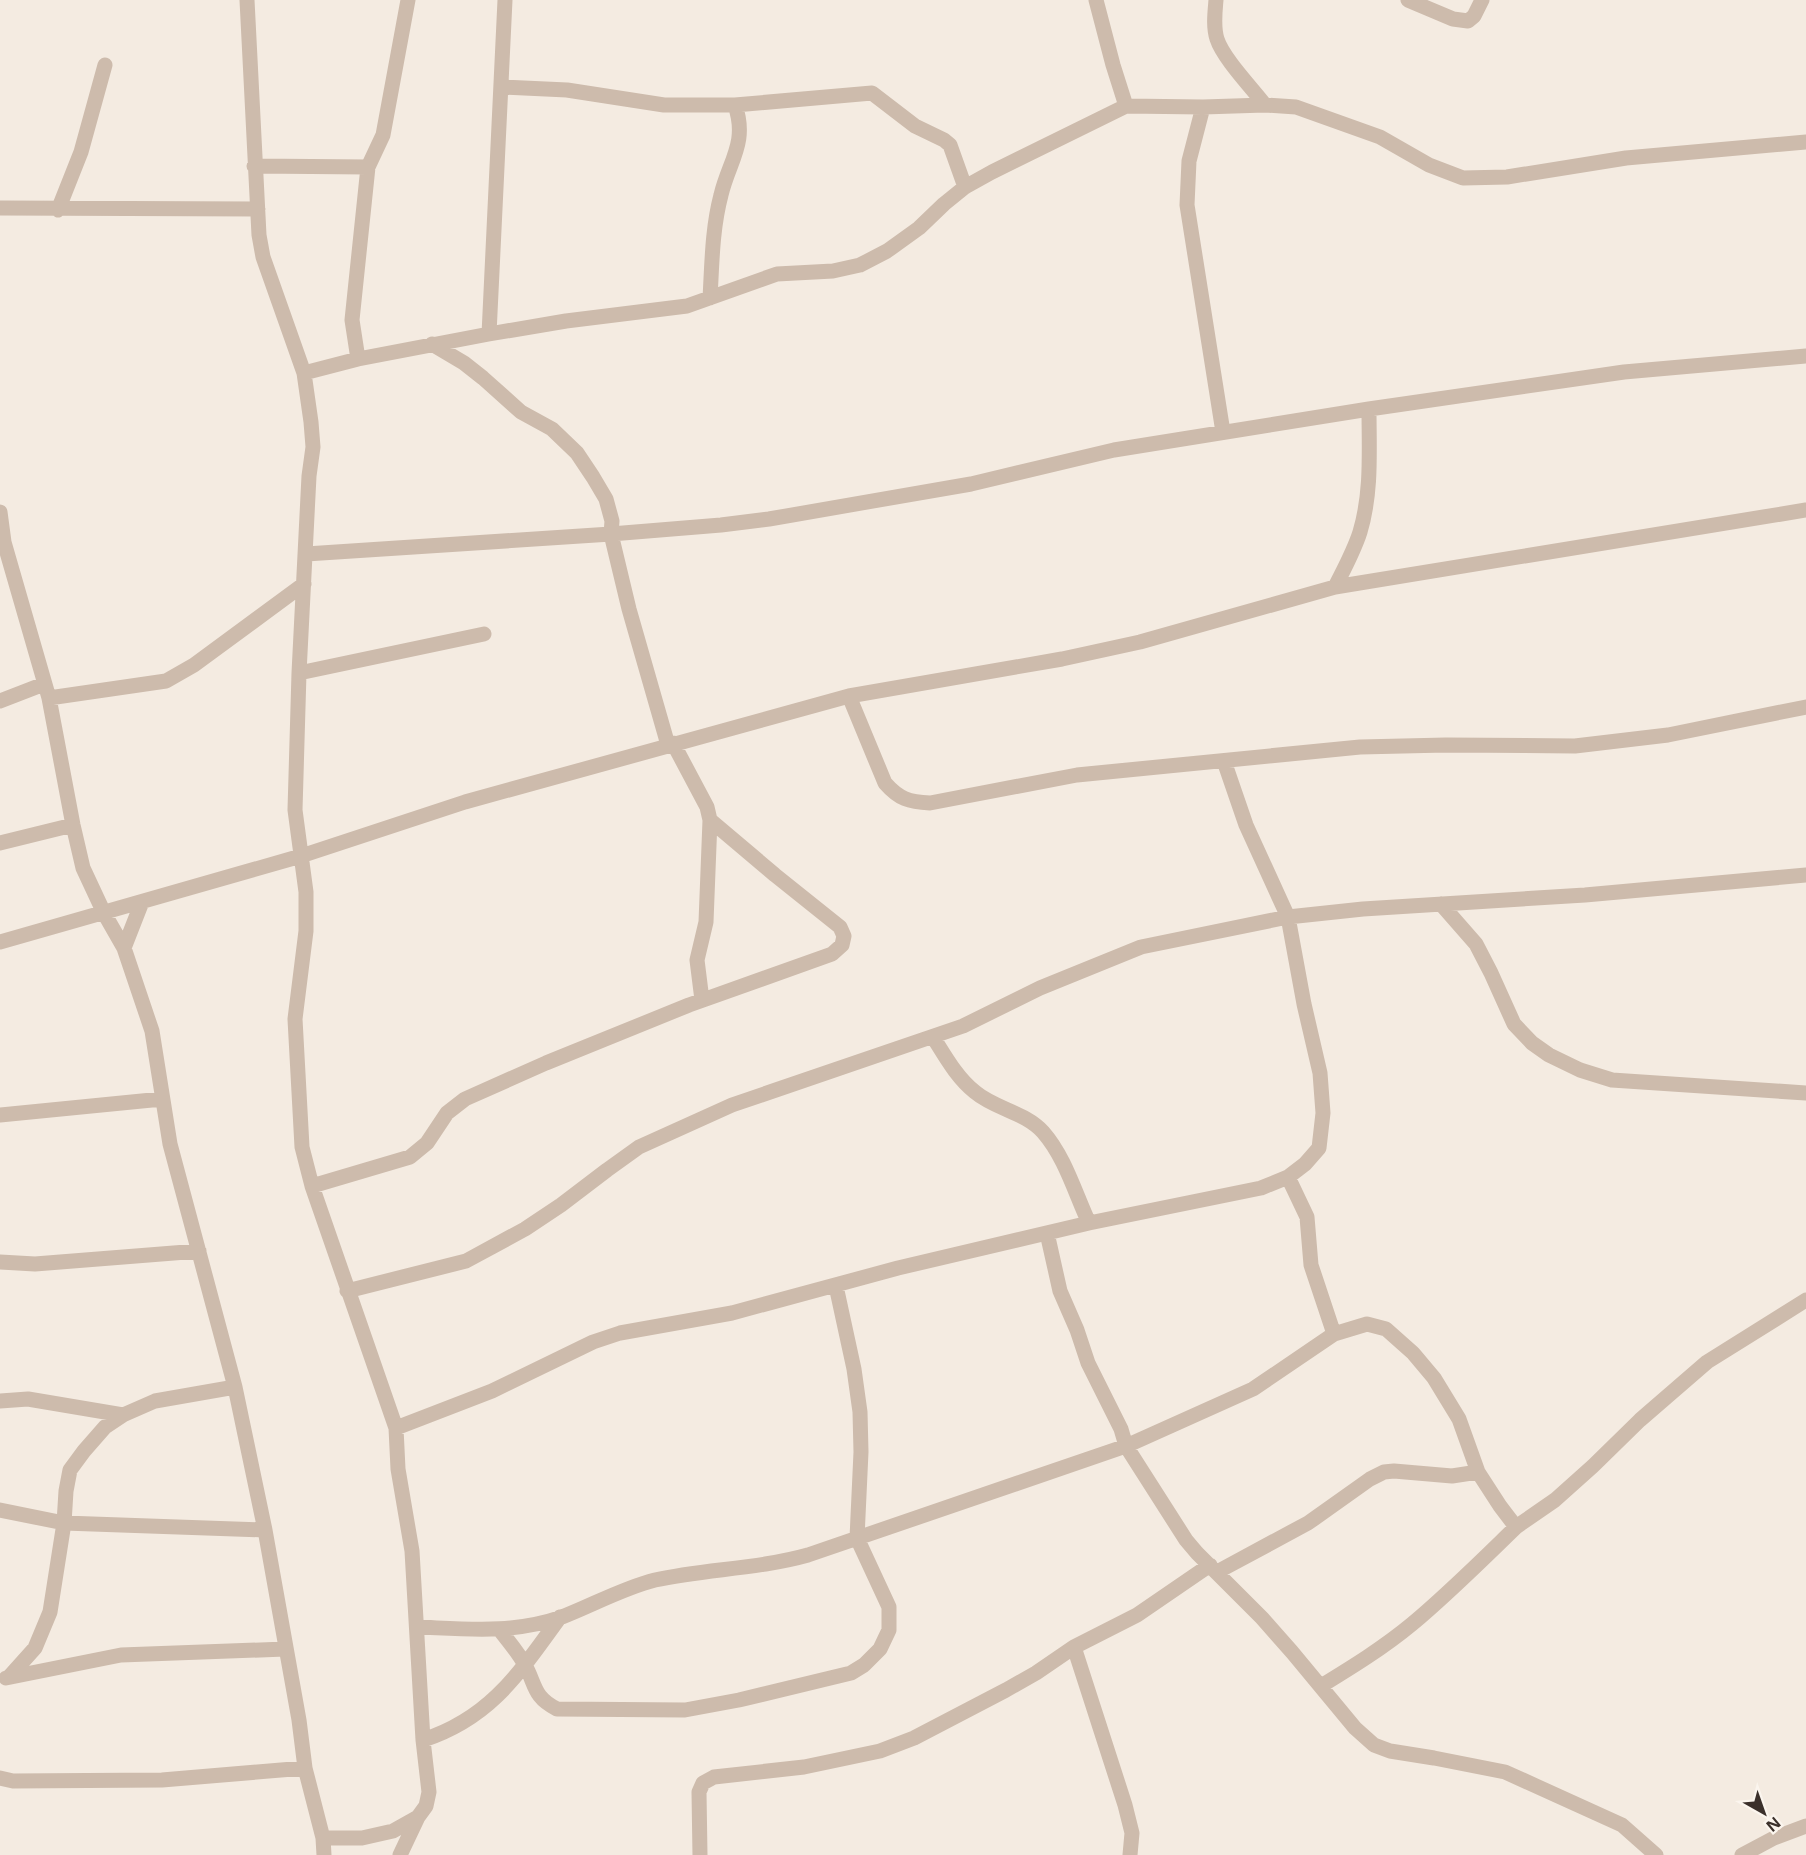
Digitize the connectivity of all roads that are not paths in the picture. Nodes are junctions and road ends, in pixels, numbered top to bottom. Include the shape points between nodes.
1 (247, 0) edge
2 (408, 0) edge
3 (505, 0) edge
4 (1096, 0) edge
5 (1216, 0) edge
6 (1408, 0) edge
7 (1482, 0) edge
8 (105, 65) dead end
9 (502, 87) junction
10 (735, 105) junction
11 (1265, 105) junction
12 (1126, 106) junction
13 (1203, 107) junction
14 (1806, 142) edge
15 (254, 166) junction
16 (368, 167) junction
17 (965, 187) junction
18 (0, 208) edge
19 (258, 208) junction
20 (58, 210) junction
21 (710, 298) junction
22 (489, 334) junction
23 (432, 344) junction
24 (1806, 356) edge
25 (358, 359) junction
26 (304, 373) junction
27 (1370, 409) junction
28 (1223, 432) junction
29 (1806, 510) edge
30 (0, 512) edge
31 (611, 534) junction
32 (306, 554) junction
33 (304, 584) junction
34 (1335, 587) junction
35 (484, 634) dead end
36 (299, 673) junction
37 (46, 691) junction
38 (849, 696) junction
39 (0, 701) edge
40 (1806, 706) edge
41 (671, 744) junction
42 (1224, 761) junction
43 (710, 820) junction
44 (73, 825) junction
45 (0, 843) edge
46 (301, 856) junction
47 (1806, 875) edge
48 (142, 902) junction
49 (1441, 904) junction
50 (104, 913) junction
51 (1288, 917) junction
52 (0, 942) edge
53 (124, 948) junction
54 (702, 1000) junction
55 (933, 1037) junction
56 (1806, 1094) edge
57 (162, 1099) junction
58 (0, 1115) edge
59 (1288, 1177) junction
60 (312, 1186) junction
61 (1089, 1223) junction
62 (1047, 1233) junction
63 (199, 1251) junction
64 (0, 1262) edge
65 (836, 1286) junction
66 (347, 1290) junction
67 (1806, 1300) edge
68 (1334, 1334) junction
69 (235, 1386) junction
70 (0, 1401) edge
71 (123, 1415) junction
72 (396, 1428) junction
73 (1126, 1446) junction
74 (1478, 1472) junction
75 (0, 1510) edge
76 (64, 1523) junction
77 (1516, 1527) junction
78 (265, 1530) junction
79 (857, 1538) junction
80 (1214, 1569) junction
81 (560, 1617) junction
82 (417, 1627) junction
83 (500, 1630) junction
84 (1074, 1647) junction
85 (285, 1649) junction
86 (525, 1665) junction
87 (4, 1678) edge
88 (1320, 1686) junction
89 (423, 1740) junction
90 (305, 1768) junction
91 (0, 1779) edge
92 (418, 1817) junction
93 (1806, 1826) edge
94 (323, 1838) junction
95 (324, 1855) edge
96 (400, 1855) edge
97 (699, 1855) edge
98 (1130, 1855) edge
99 (1656, 1855) edge
100 (1742, 1855) edge

1 - 15 street
2 - 16 street via 383,135
3 - 9 street
4 - 12 street
5 - 11 street via 1217,39
6 - 7 street via 1453,19 1468,21
8 - 20 street via 81,152
9 - 10 street via 567,90 664,105
9 - 22 street
10 - 17 street via 872,93 915,126 950,145
10 - 21 street via 740,136 721,195
11 - 13 street
11 - 14 street via 1296,107 1348,125 1463,178 1507,177 1626,158
12 - 13 street
12 - 17 street
13 - 28 street via 1189,161 1187,205
15 - 16 street
15 - 19 street
16 - 25 street via 352,320
17 - 21 street via 919,228 860,265 833,272 777,274
18 - 20 street
19 - 20 street
19 - 26 street via 263,257
21 - 22 street via 687,306
22 - 23 street
23 - 25 street
23 - 31 street via 464,363 521,412 552,429 577,453 606,499
24 - 27 street via 1624,372
25 - 26 street
26 - 32 street via 313,447
27 - 28 street
27 - 34 street via 1366,506 1359,535
28 - 31 street via 1114,450 971,484 769,519
29 - 34 street
30 - 37 street via 4,542
31 - 32 street
31 - 41 street via 629,609
32 - 33 street
33 - 36 street
33 - 37 street via 194,665 166,681
34 - 38 street via 1140,642
35 - 36 street
36 - 46 street via 295,810
37 - 39 street
37 - 44 street
38 - 41 street
38 - 42 street via 885,783 911,802 930,803 1077,775
40 - 42 street via 1668,735 1575,746 1360,747
41 - 43 street via 707,807
41 - 46 street via 465,802
42 - 51 street via 1246,825
43 - 54 street via 706,922 697,960
43 - 54 street via 840,927 844,936 842,945 832,954
44 - 45 street
44 - 50 street via 83,868
46 - 48 street
46 - 60 street via 306,932 295,1030 302,1147
47 - 49 street
48 - 50 street
48 - 53 street
49 - 51 street
49 - 56 street via 1476,944 1514,1024 1549,1055 1612,1080
50 - 52 street
50 - 53 street
51 - 55 street via 1141,947 1040,987
51 - 59 street via 1320,1073 1323,1113 1319,1148
53 - 57 street via 152,1031
54 - 60 street via 465,1099 447,1113 427,1143 410,1157
55 - 61 street via 960,1078 976,1093 1042,1130 1058,1154
55 - 66 street via 732,1105 639,1147 525,1229 466,1261
57 - 58 street
57 - 63 street
59 - 61 street via 1261,1188
59 - 68 street via 1307,1217 1311,1265
60 - 66 street
61 - 62 street
62 - 65 street
62 - 73 street via 1060,1291
63 - 64 street via 34,1264
63 - 69 street
65 - 72 street via 593,1342 492,1390
65 - 79 street via 860,1412
66 - 72 street
67 - 77 street via 1707,1362 1555,1500
68 - 73 street via 1253,1389
68 - 74 street via 1367,1324 1386,1329 1413,1353 1459,1419
69 - 71 street via 155,1401
69 - 78 street
70 - 71 street via 28,1399
71 - 76 street via 105,1427 70,1470
72 - 82 street via 398,1469 412,1551
73 - 79 street
73 - 80 street via 1186,1540
74 - 77 street
74 - 80 street via 1452,1476 1384,1472 1308,1523
75 - 76 street
76 - 78 street
76 - 87 street via 50,1612 35,1648
77 - 88 street via 1410,1626
78 - 85 street
79 - 81 street via 793,1559 647,1582
79 - 86 street via 889,1607 889,1630 880,1648 851,1673 685,1710 557,1709 545,1703 534,1688
80 - 84 street
80 - 88 street
81 - 83 street
81 - 86 street
82 - 83 street
82 - 89 street
83 - 86 street
84 - 97 street via 1006,1690 914,1738 880,1751 804,1767 714,1777 699,1792
84 - 98 street via 1125,1804 1132,1833
85 - 87 street via 121,1655
85 - 90 street
86 - 89 street via 492,1702 445,1733
88 - 99 street via 1374,1745 1505,1772 1622,1825
89 - 92 street via 429,1792
90 - 91 street via 162,1780
90 - 94 street
92 - 94 street via 393,1831 362,1838
92 - 96 street
93 - 100 street
94 - 95 street

